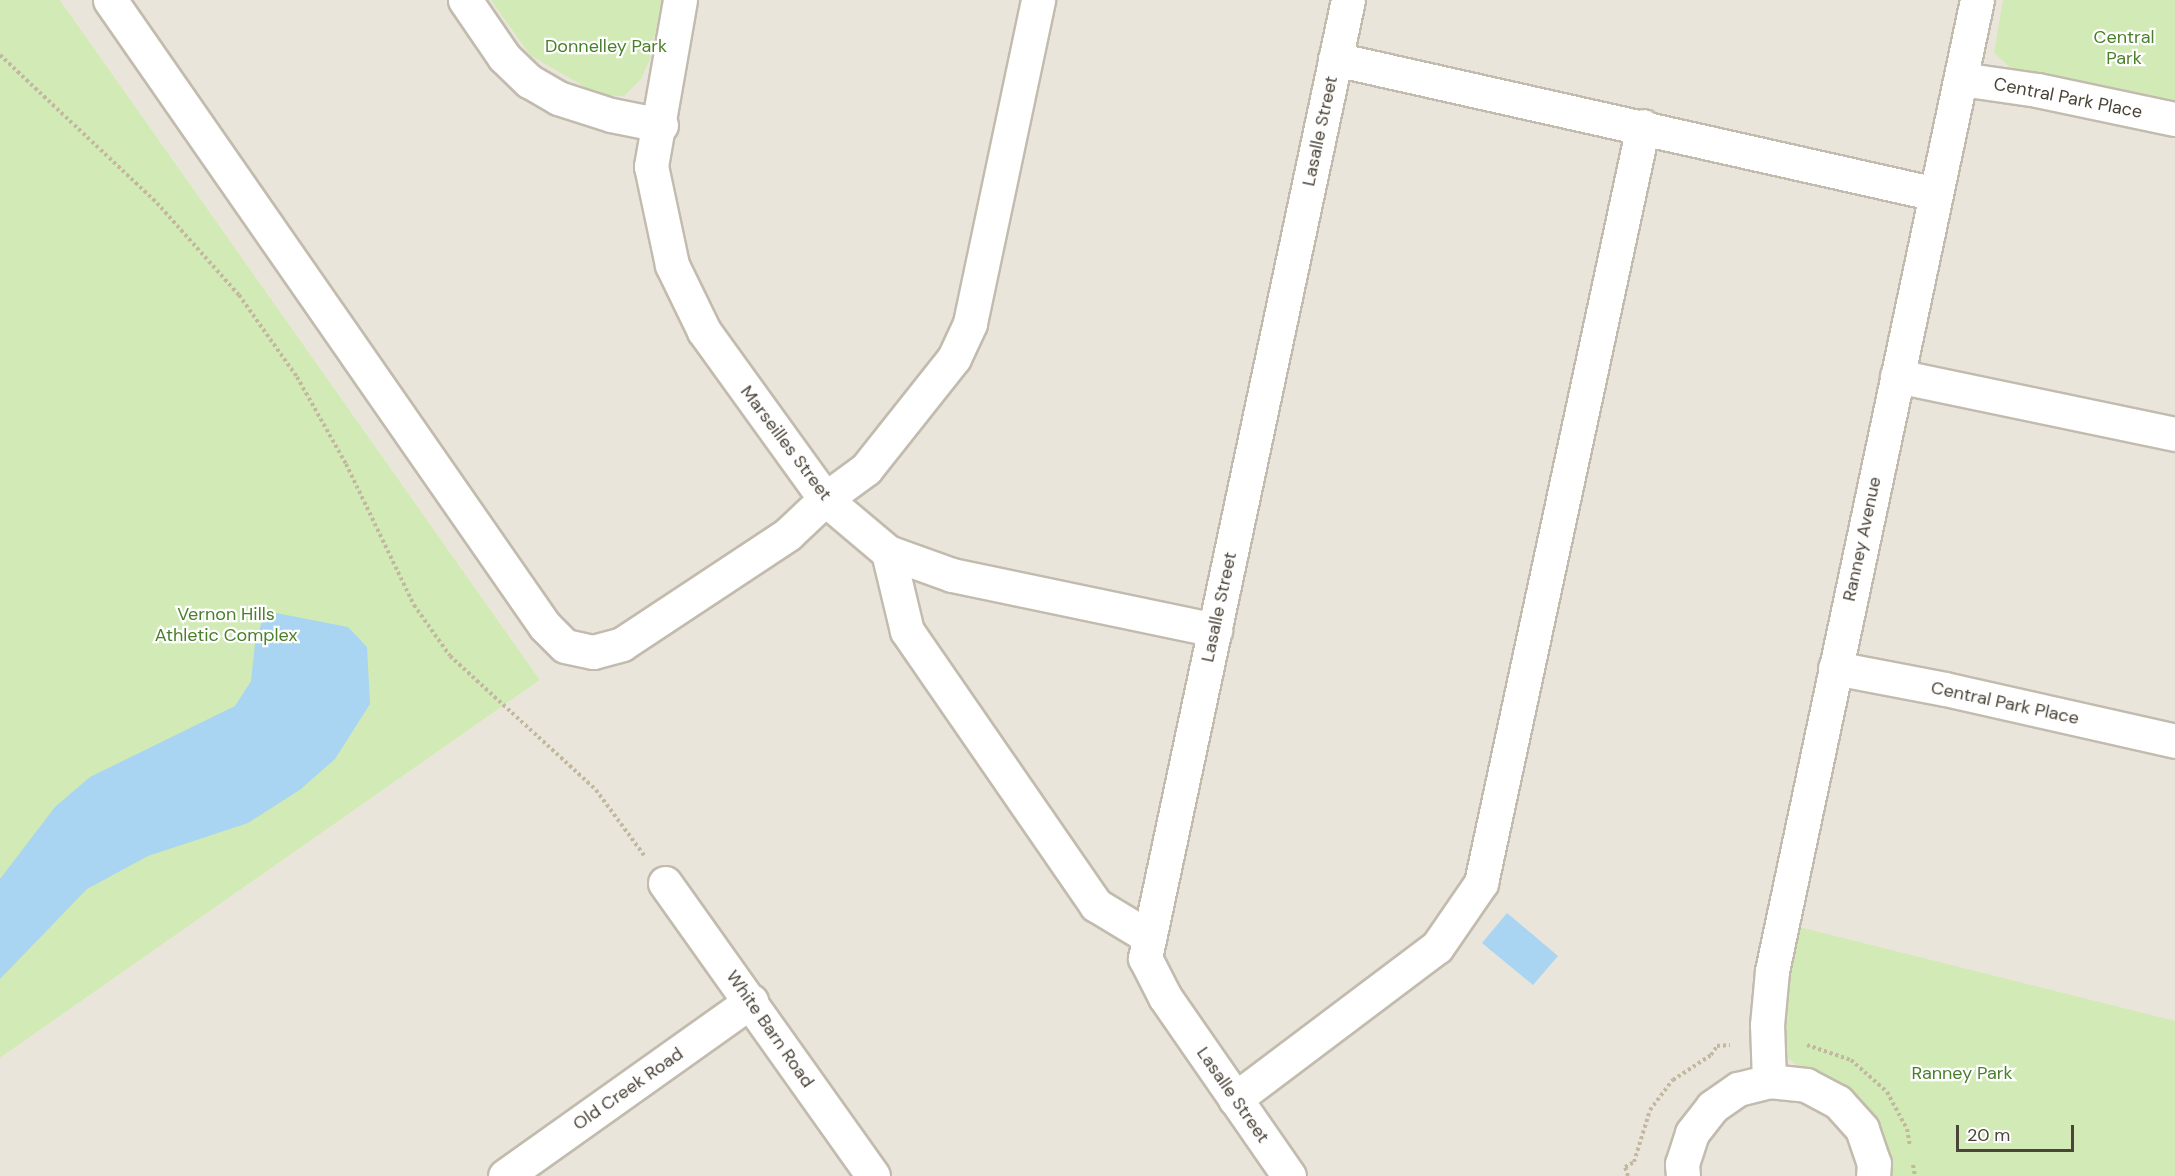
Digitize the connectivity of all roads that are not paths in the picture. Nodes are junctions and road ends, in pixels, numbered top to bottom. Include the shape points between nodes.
1 (110, 0) edge
2 (465, 0) edge
3 (680, 0) edge
4 (1038, 0) edge
5 (1348, 0) edge
6 (1977, 0) edge
7 (1335, 59) junction
8 (1960, 79) junction
9 (2175, 119) edge
10 (661, 125) junction
11 (1643, 126) junction
12 (1936, 194) junction
13 (1897, 376) junction
14 (2175, 434) edge
15 (825, 499) junction
16 (888, 552) junction
17 (1215, 630) junction
18 (1835, 668) junction
19 (2175, 741) edge
20 (665, 884) road end
21 (1149, 937) junction
22 (751, 1001) junction
23 (1770, 1081) junction
24 (1235, 1099) junction
25 (505, 1176) edge
26 (873, 1176) edge
27 (1289, 1176) edge
28 (1683, 1176) edge
29 (1873, 1176) edge

1 - 15 street via 538,616 566,646 592,652 622,644 788,534
2 - 10 street via 504,57 529,81 558,98 611,115
3 - 10 street, Marseilles Street
4 - 15 street via 970,323 954,358 933,389 866,469
5 - 7 street, Lasalle Street
6 - 8 street, Ranney Avenue
7 - 11 street
7 - 17 street, Lasalle Street
8 - 9 street, Central Park Place via 2037,90
8 - 12 street, Ranney Avenue
10 - 15 street, Marseilles Street via 651,166 672,265 704,331
11 - 12 street
11 - 24 street via 1481,883 1437,947
12 - 13 street, Ranney Avenue
13 - 14 street
13 - 18 street, Ranney Avenue
15 - 16 street, Marseilles Street
16 - 17 street via 952,575
16 - 21 street via 906,631 1096,905
17 - 21 street, Lasalle Street
18 - 19 street, Central Park Place
18 - 23 street, Ranney Avenue via 1772,971 1767,1025
20 - 22 street, White Barn Road
21 - 24 street, Lasalle Street via 1145,958 1166,997
22 - 25 street, Old Creek Road
22 - 26 street, White Barn Road
23 - 28 street via 1738,1089 1712,1107 1692,1133 1682,1164
23 - 29 street via 1806,1085 1838,1102 1862,1129 1874,1163
24 - 27 street, Lasalle Street

